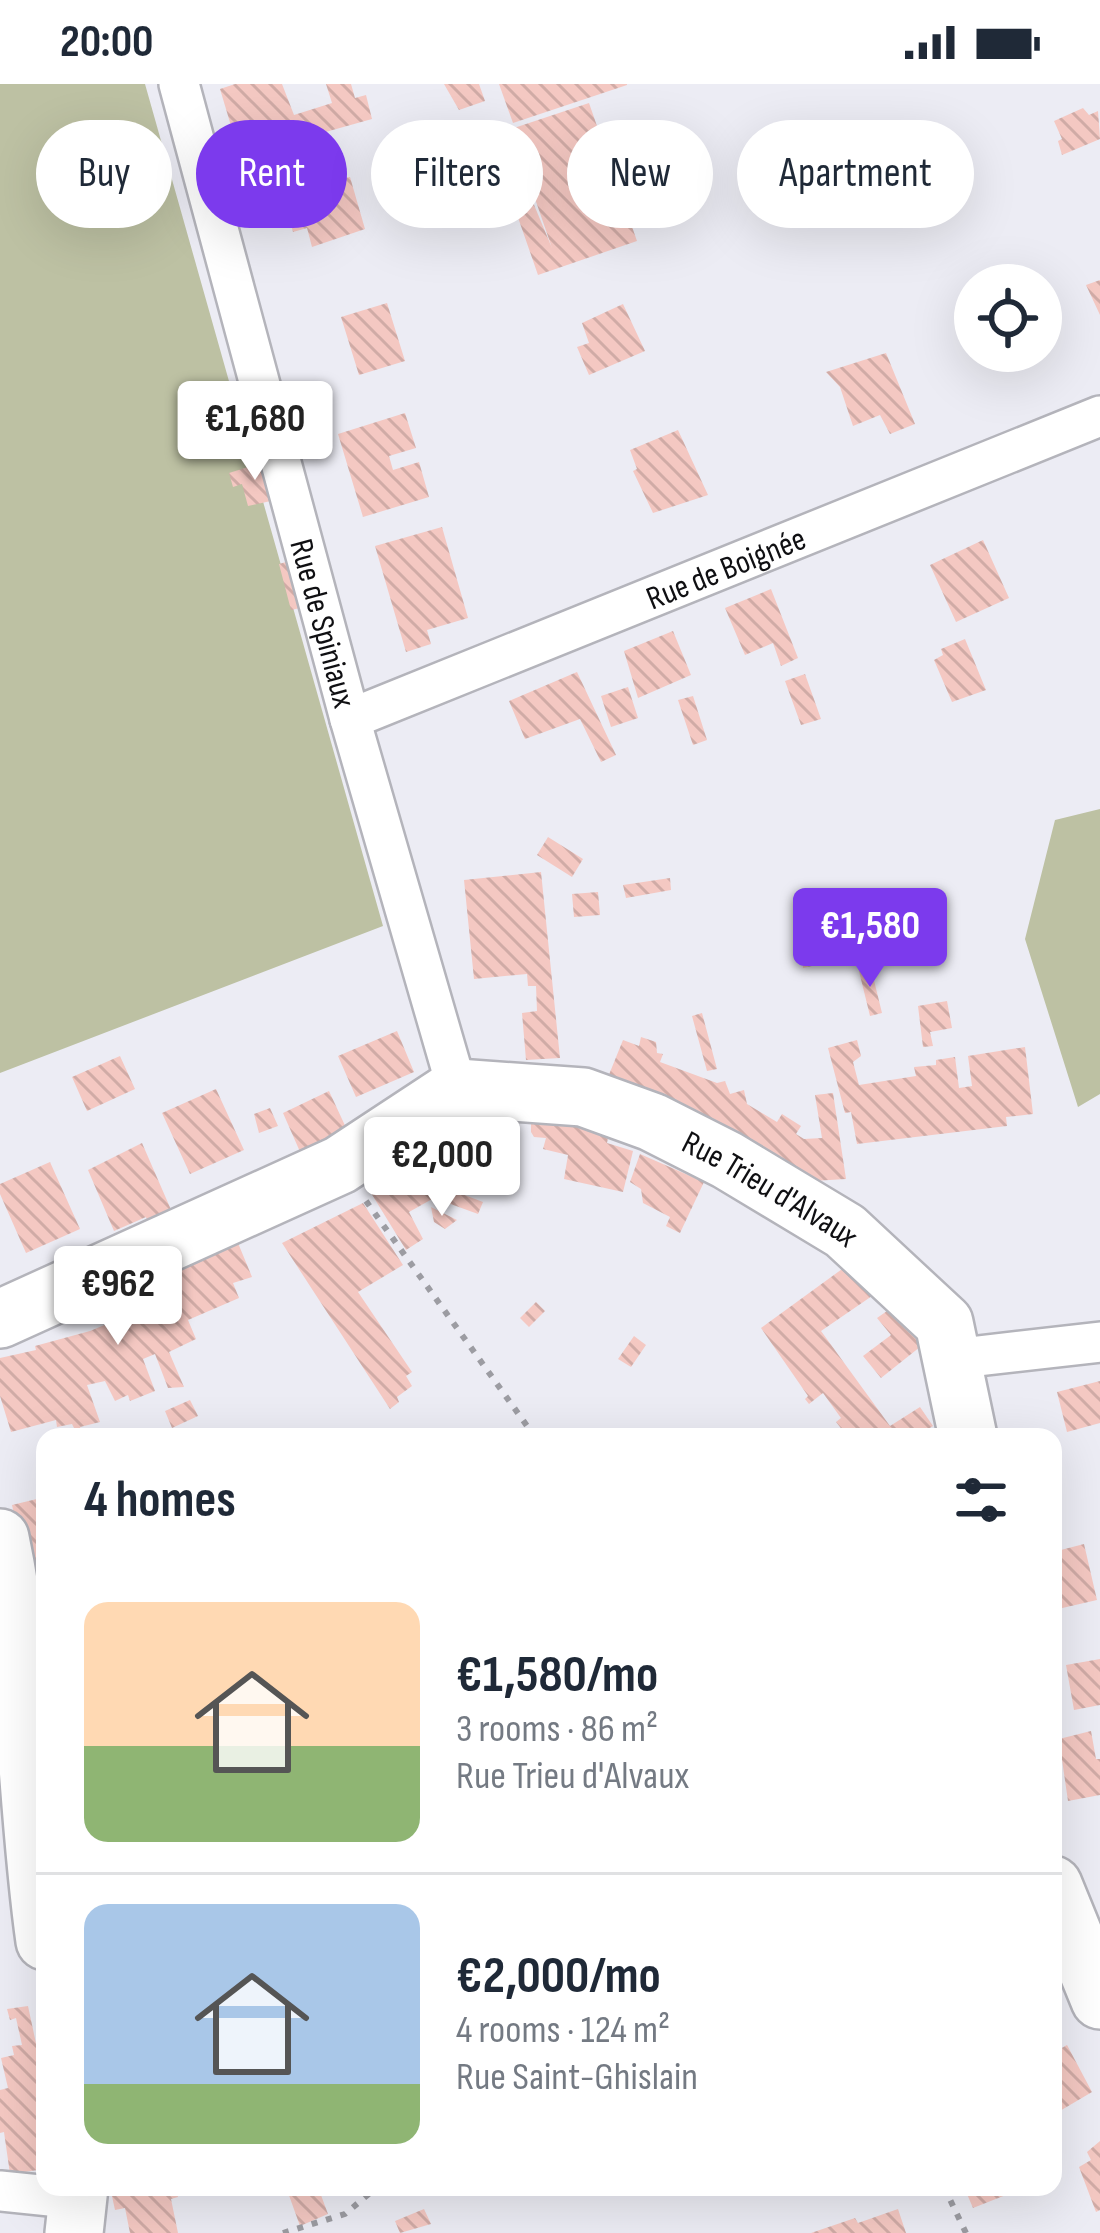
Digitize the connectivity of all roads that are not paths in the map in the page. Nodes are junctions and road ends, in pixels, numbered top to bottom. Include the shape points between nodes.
1 (179, 84) edge
2 (1100, 416) edge
3 (350, 719) junction
4 (457, 1088) junction
5 (0, 1319) edge
6 (1100, 1342) edge
7 (952, 1359) junction
8 (966, 1428) edge
9 (0, 1538) edge
10 (36, 1868) edge
11 (1062, 1907) edge
12 (1100, 2000) edge
13 (0, 2191) edge
14 (77, 2206) edge

1 - 3 street, Rue de Spiniaux
2 - 3 street, Rue de Boignée
3 - 4 street, Rue de Spiniaux
4 - 5 main road via 340,1165
4 - 7 main road, Rue Trieu d'Alvaux via 583,1097 727,1160 844,1231 944,1324
6 - 7 street
7 - 8 main road, Rue Trieu d'Alvaux
9 - 10 main road via 20,1654
11 - 12 main road
13 - 14 street

